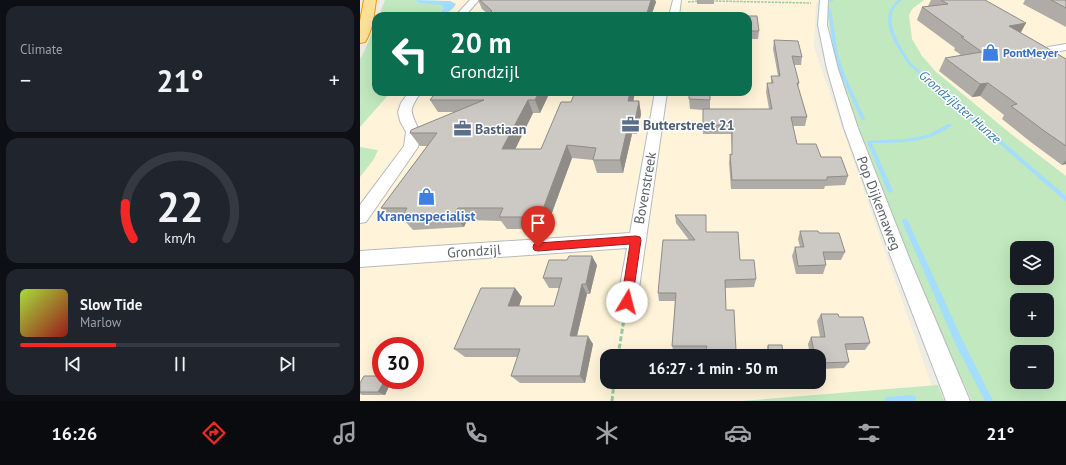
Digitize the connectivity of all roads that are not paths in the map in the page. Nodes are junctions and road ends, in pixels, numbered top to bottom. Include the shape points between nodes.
1 (370, 0) edge
2 (381, 0) edge
3 (475, 0) edge
4 (676, 1) edge
5 (823, 2) edge
6 (374, 12) edge
7 (464, 12) edge
8 (675, 12) edge
9 (372, 14) edge
10 (366, 24) junction
11 (360, 39) edge
12 (1066, 47) edge
13 (1066, 70) edge
14 (411, 96) edge
15 (660, 96) edge
16 (360, 217) edge
17 (636, 240) junction
18 (360, 259) edge
19 (627, 302) road end
20 (958, 401) edge

1 - 10 highway
2 - 6 highway
3 - 7 street
4 - 8 street
5 - 20 street, Pop Dijkemaweg via 821,12 829,59 863,164
9 - 10 highway
10 - 11 highway
12 - 13 street via 1052,49 1046,53 1050,60
14 - 16 street via 404,108 406,120 413,132 411,148
15 - 17 street, Bovenstreek
17 - 18 street, Grondzijl
17 - 19 street, Bovenstreek

